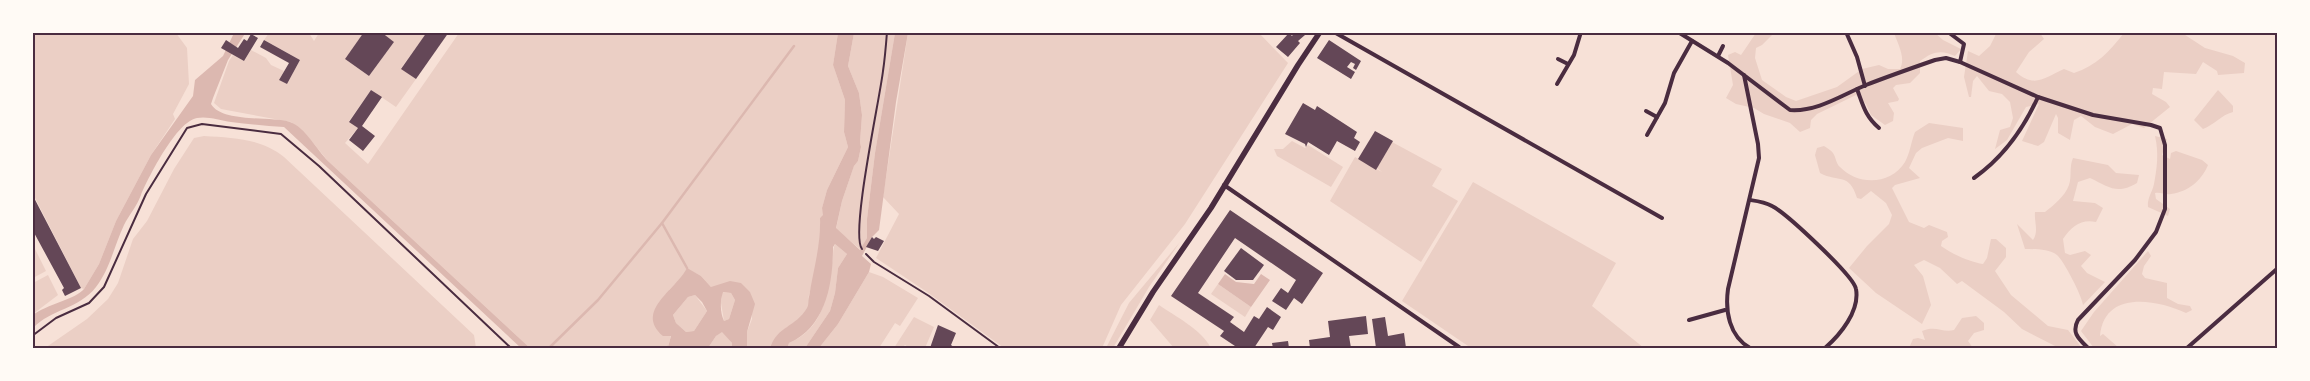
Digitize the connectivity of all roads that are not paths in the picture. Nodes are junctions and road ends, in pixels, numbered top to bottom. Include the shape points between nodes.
1 (1320, 32) edge
2 (1334, 32) edge
3 (1581, 32) edge
4 (1678, 32) edge
5 (1846, 32) edge
6 (1948, 32) edge
7 (1692, 41) junction
8 (1723, 46) dead end
9 (1718, 56) junction
10 (1558, 59) dead end
11 (1960, 62) junction
12 (1568, 64) junction
13 (1744, 75) junction
14 (1556, 84) dead end
15 (1865, 86) junction
16 (1858, 89) junction
17 (2038, 97) junction
18 (1646, 110) dead end
19 (1657, 117) junction
20 (1879, 128) dead end
21 (1647, 135) dead end
22 (1974, 178) dead end
23 (1224, 185) junction
24 (1750, 200) junction
25 (1662, 218) dead end
26 (866, 254) dead end
27 (2278, 268) edge
28 (1726, 310) junction
29 (1689, 320) dead end
30 (1000, 348) edge
31 (1119, 348) edge
32 (1459, 348) edge
33 (1750, 348) edge
34 (1825, 348) edge
35 (2088, 348) edge
36 (2187, 348) edge

1 - 23 main road
2 - 25 street
3 - 12 street
4 - 7 street
5 - 15 street
6 - 11 street via 1964,44
7 - 9 street
7 - 19 street via 1674,73
8 - 9 street
9 - 13 street
10 - 12 street
11 - 15 street via 1940,58
11 - 17 street
12 - 14 street
13 - 16 street via 1790,110 1814,108
13 - 24 street via 1758,148 1757,171
15 - 16 street
16 - 20 street via 1868,118
17 - 22 street via 2015,139
17 - 35 street via 2093,115 2152,124 2164,135 2165,209 2156,232 2135,260 2078,320 2074,329
18 - 19 street
19 - 21 street
23 - 31 main road via 1152,292
23 - 32 street
24 - 28 street via 1728,289
24 - 34 street via 1773,206 1843,268 1853,281 1857,294 1851,316
26 - 30 lane
27 - 36 street
28 - 29 street
28 - 33 street via 1738,338

